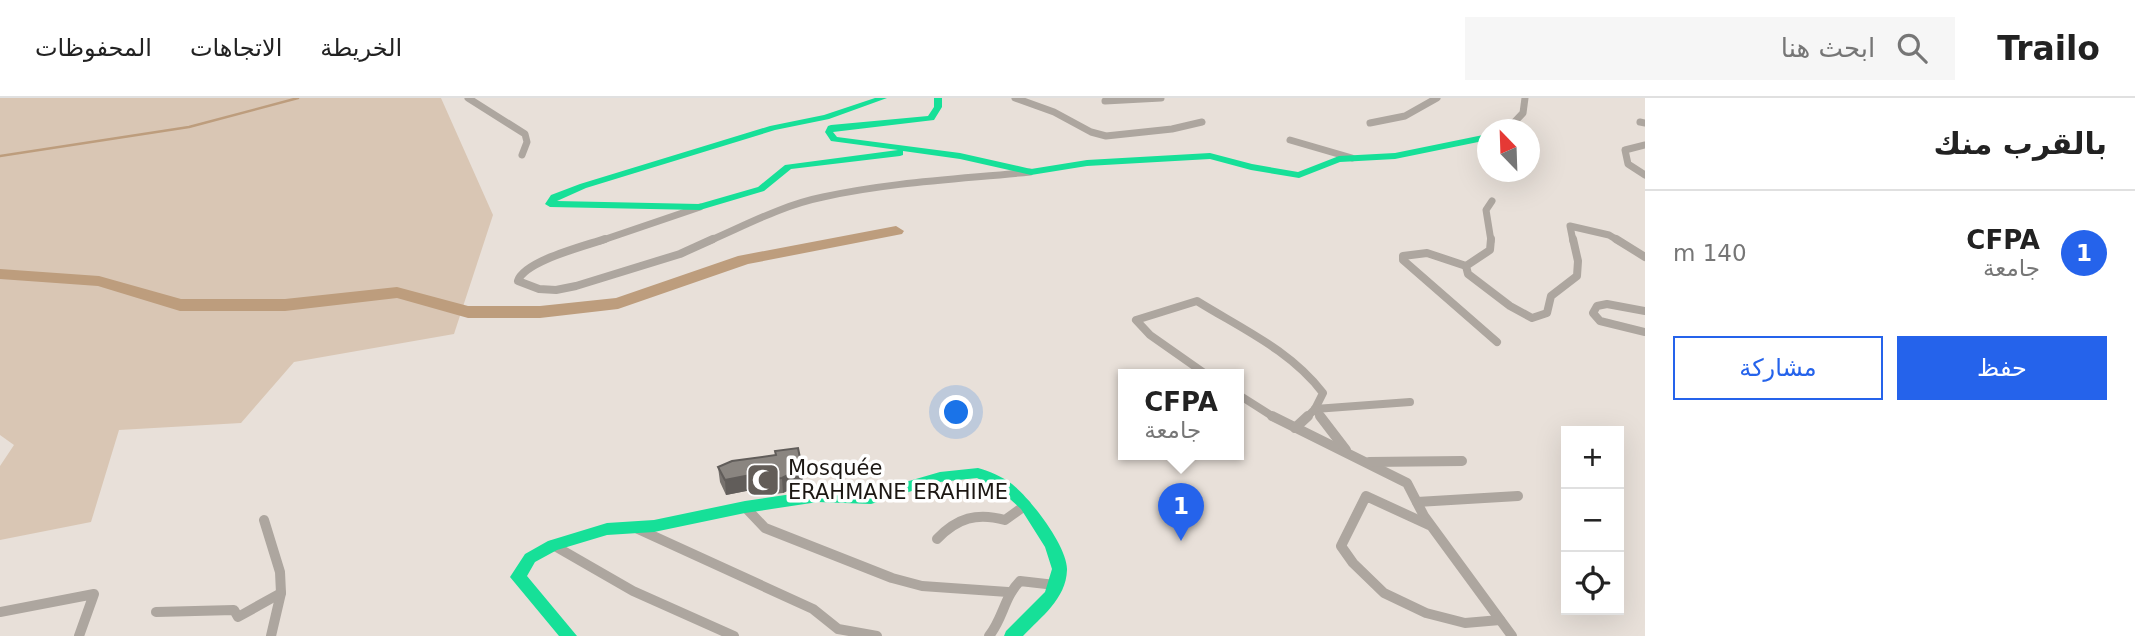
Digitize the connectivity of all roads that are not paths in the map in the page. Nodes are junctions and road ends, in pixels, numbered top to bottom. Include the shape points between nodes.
1 (468, 98) edge
2 (883, 98) edge
3 (939, 98) edge
4 (1015, 98) edge
5 (1160, 98) edge
6 (1437, 98) edge
7 (1525, 98) edge
8 (1127, 99) edge
9 (1105, 102) dead end
10 (1517, 119) edge
11 (1202, 122) dead end
12 (1370, 123) dead end
13 (1477, 139) edge
14 (1290, 140) dead end
15 (1645, 145) edge
16 (918, 150) junction
17 (522, 155) dead end
18 (1357, 159) junction
19 (1031, 172) junction
20 (1645, 175) edge
21 (1492, 201) dead end
22 (700, 207) junction
23 (1644, 256) edge
24 (1466, 266) junction
25 (1645, 311) edge
26 (1645, 332) edge
27 (1497, 342) dead end
28 (1198, 369) edge
29 (1244, 398) edge
30 (1410, 402) dead end
31 (1315, 409) junction
32 (1295, 428) junction
33 (1348, 453) junction
34 (1462, 461) dead end
35 (1367, 462) junction
36 (1518, 496) dead end
37 (1417, 502) junction
38 (1026, 505) junction
39 (745, 507) junction
40 (264, 520) dead end
41 (632, 526) junction
42 (1430, 526) junction
43 (937, 539) dead end
44 (554, 545) junction
45 (1055, 585) junction
46 (1008, 592) junction
47 (281, 593) junction
48 (0, 612) edge
49 (156, 612) dead end
50 (1500, 620) junction
51 (79, 636) edge
52 (271, 636) edge
53 (569, 636) edge
54 (734, 636) edge
55 (877, 636) edge
56 (989, 636) edge
57 (1012, 636) edge
58 (1512, 636) edge

1 - 17 street via 525,134
2 - 22 street via 583,186 554,197 550,204
3 - 16 street via 931,118 831,128 828,132 834,139
4 - 11 street via 1106,136
5 - 8 street
6 - 12 street via 1390,122
7 - 10 street
8 - 9 street
13 - 18 street
14 - 18 street
15 - 20 street via 1625,150 1628,164
16 - 19 street
16 - 22 street via 788,167 761,189
18 - 19 street via 1339,159 1299,175 1210,156 1087,163
19 - 22 street via 821,197 767,215 680,254 576,286 539,289 518,281 530,267 550,258
21 - 24 street via 1486,210 1490,250
23 - 24 street via 1609,235 1570,226 1577,276 1551,296 1547,313 1532,318 1468,274
24 - 27 street via 1440,255 1403,256
25 - 26 street via 1607,304 1597,306 1593,313 1600,321
28 - 31 street via 1136,320 1197,301 1305,371 1323,393
29 - 32 street
30 - 31 street
31 - 32 street
31 - 33 street
32 - 33 street
33 - 35 street
34 - 35 street
35 - 37 street via 1407,483
36 - 37 street
37 - 42 street
38 - 39 street via 1006,487 978,473 940,477 871,498 818,496
38 - 43 street via 1005,520 986,514 952,522
38 - 45 street via 1052,545 1060,569
39 - 41 street via 654,526
39 - 46 street via 765,528 892,578 922,586
40 - 47 street via 280,572
41 - 44 street
41 - 55 street via 813,609 838,629
42 - 50 street
42 - 50 street via 1366,496 1341,546 1384,593 1426,613 1465,623
44 - 53 street via 530,558 518,577
44 - 54 street via 633,591
45 - 46 street via 1020,581
45 - 57 street via 1052,596
46 - 56 street via 1000,625
47 - 49 street via 238,617 233,610
47 - 52 street
48 - 51 street via 94,594
50 - 58 street

